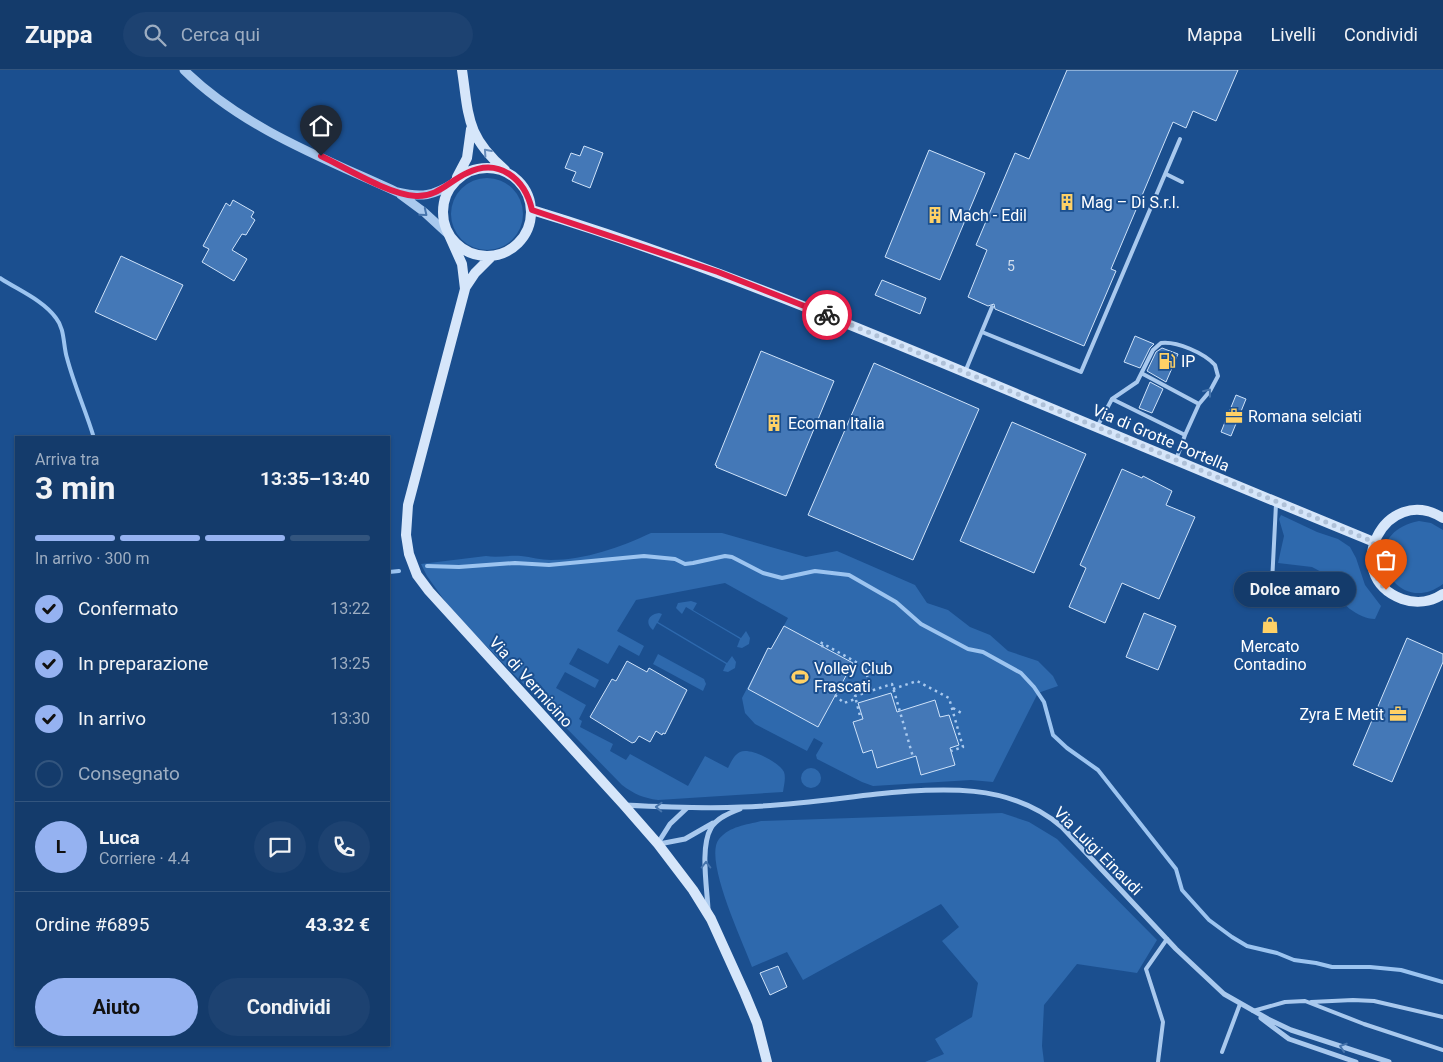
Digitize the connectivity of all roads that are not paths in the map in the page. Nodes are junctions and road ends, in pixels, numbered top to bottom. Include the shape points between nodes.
1 (184, 70) edge
2 (462, 70) edge
3 (471, 126) junction
4 (1180, 139) dead end
5 (509, 174) junction
6 (1166, 174) junction
7 (455, 182) junction
8 (1182, 182) dead end
9 (397, 192) junction
10 (532, 210) junction
11 (448, 235) junction
12 (491, 257) junction
13 (465, 289) junction
14 (992, 307) dead end
15 (982, 332) junction
16 (965, 372) junction
17 (1143, 374) junction
18 (1112, 399) junction
19 (1199, 404) junction
20 (1097, 427) junction
21 (1185, 435) junction
22 (1176, 460) junction
23 (1276, 502) junction
24 (1443, 518) edge
25 (1374, 542) junction
26 (1272, 583) dead end
27 (1443, 594) edge
28 (623, 804) junction
29 (687, 807) junction
30 (742, 807) junction
31 (721, 819) junction
32 (658, 844) junction
33 (708, 914) junction
34 (1167, 939) junction
35 (1309, 1002) junction
36 (1240, 1004) junction
37 (1254, 1011) junction
38 (1443, 1017) edge
39 (1443, 1050) edge
40 (1222, 1052) dead end
41 (767, 1062) edge
42 (1158, 1062) edge
43 (1356, 1062) edge
44 (1390, 1062) edge

1 - 9 street via 211,95 243,117
2 - 3 main road
5 -> 3 main road via 483,148
3 - 7 main road via 467,158
4 - 6 lane
5 - 7 main road via 495,168 480,168
5 - 10 main road via 521,183
6 - 8 lane
6 - 15 lane via 1081,372
7 - 9 street via 426,196
7 - 11 main road via 445,196 442,208
9 -> 11 street
10 - 12 main road via 528,230 516,246
10 - 16 main road, Via di Grotte Portella via 718,272
11 - 12 main road via 467,252
11 - 13 main road, Via di Vermicino via 462,264
12 - 13 main road, Via di Vermicino
13 - 28 main road, Via di Vermicino via 410,494 406,535 410,560 429,591
14 - 15 lane
15 - 16 lane
16 - 20 main road, Via di Grotte Portella
17 - 18 lane via 1133,386
17 - 19 lane
19 -> 17 lane via 1218,376 1215,365 1203,355 1161,343 1153,350
18 - 20 lane
18 - 21 lane
19 - 21 lane
20 - 22 main road, Via di Grotte Portella
21 - 22 lane
22 - 23 main road, Via di Grotte Portella
23 - 25 main road, Via di Grotte Portella
23 - 26 lane
24 - 25 main road via 1433,512 1419,510 1399,514 1382,527
25 - 27 main road via 1372,561 1375,573 1392,594 1418,602
29 -> 28 street, Via Luigi Einaudi
28 - 32 main road, Via di Vermicino
29 - 30 street, Via Luigi Einaudi
29 - 32 street via 670,824
30 - 31 street, Via Luigi Einaudi
30 - 34 street, Via Luigi Einaudi via 939,790 999,795 1033,808 1054,821
31 - 32 street, Via Luigi Einaudi via 689,838
33 -> 31 street via 707,850 711,829
32 - 33 main road, Via di Vermicino
33 - 41 main road, Via di Vermicino via 750,1006
34 - 36 street, Via Luigi Einaudi via 1213,985
34 - 42 lane via 1146,969 1164,1022
35 - 37 lane via 1285,1002
35 - 38 lane via 1367,1001
35 - 39 lane
36 - 37 street, Via Luigi Einaudi
36 - 40 lane
37 - 43 street via 1290,1039
44 -> 37 street, Via Luigi Einaudi via 1291,1030

